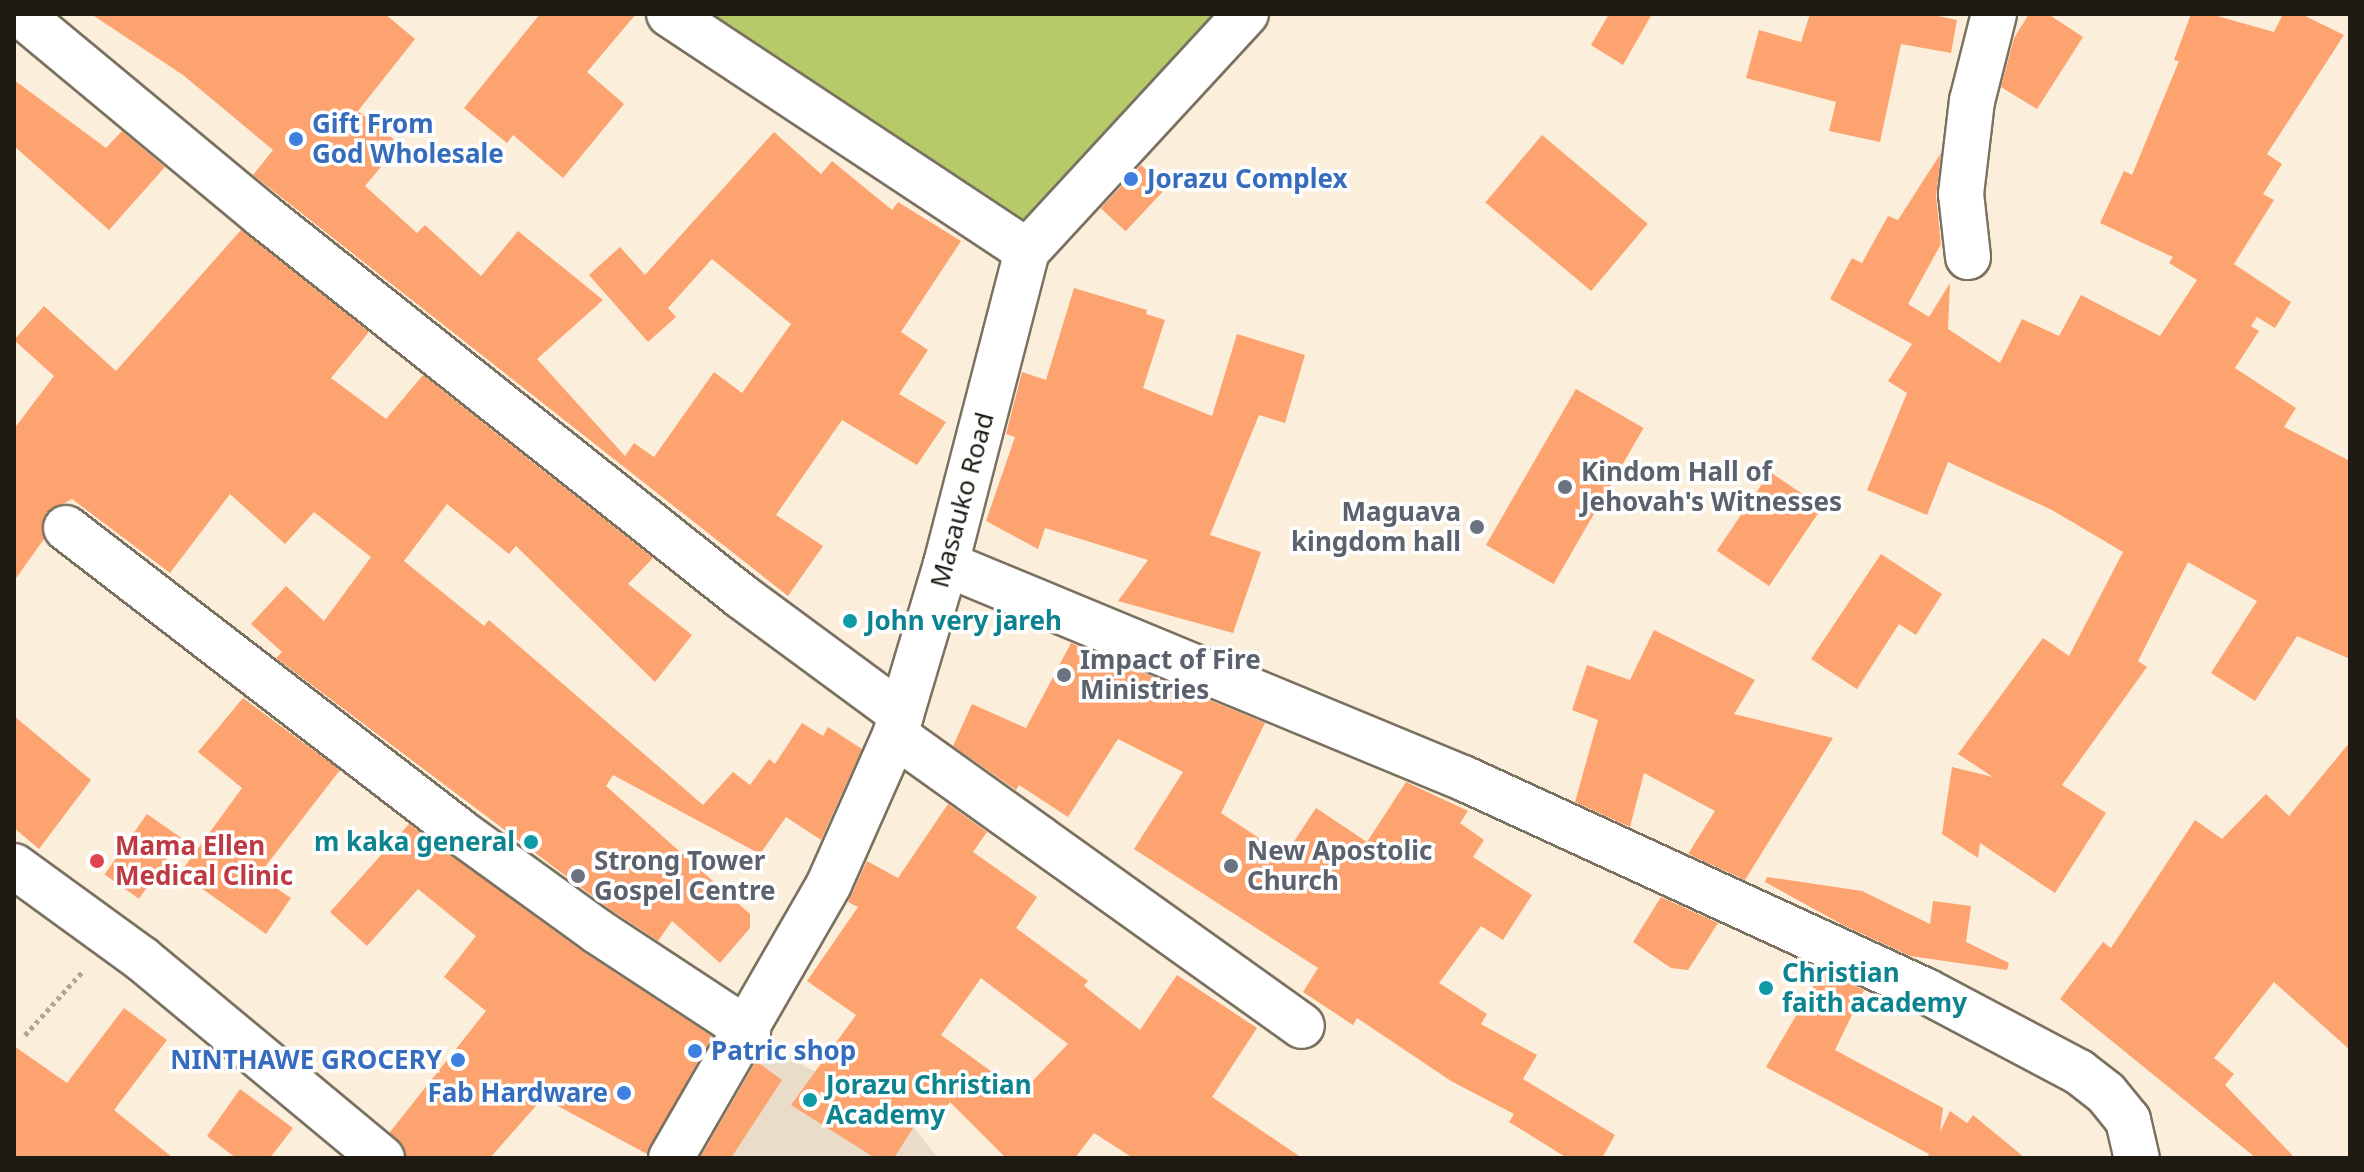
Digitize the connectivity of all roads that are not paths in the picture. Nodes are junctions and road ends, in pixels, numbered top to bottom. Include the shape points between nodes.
1 (20, 14) edge
2 (669, 14) edge
3 (1246, 14) edge
4 (1994, 14) edge
5 (1027, 251) junction
6 (1968, 257) dead end
7 (66, 528) dead end
8 (946, 564) junction
9 (898, 725) junction
10 (14, 866) edge
11 (1302, 1026) dead end
12 (748, 1030) junction
13 (382, 1158) edge
14 (671, 1158) edge
15 (2137, 1158) edge

1 - 9 street
2 - 5 street
3 - 5 street, Masauko Road
4 - 6 street via 1972,101 1961,194
5 - 8 street, Masauko Road
7 - 12 street via 459,831 597,931
8 - 9 street, Masauko Road
8 - 15 street via 1463,778 1926,991 2079,1072 2106,1093 2128,1120
9 - 11 street
9 - 12 street, Masauko Road via 829,884
10 - 13 street via 113,938
12 - 14 street, Masauko Road

